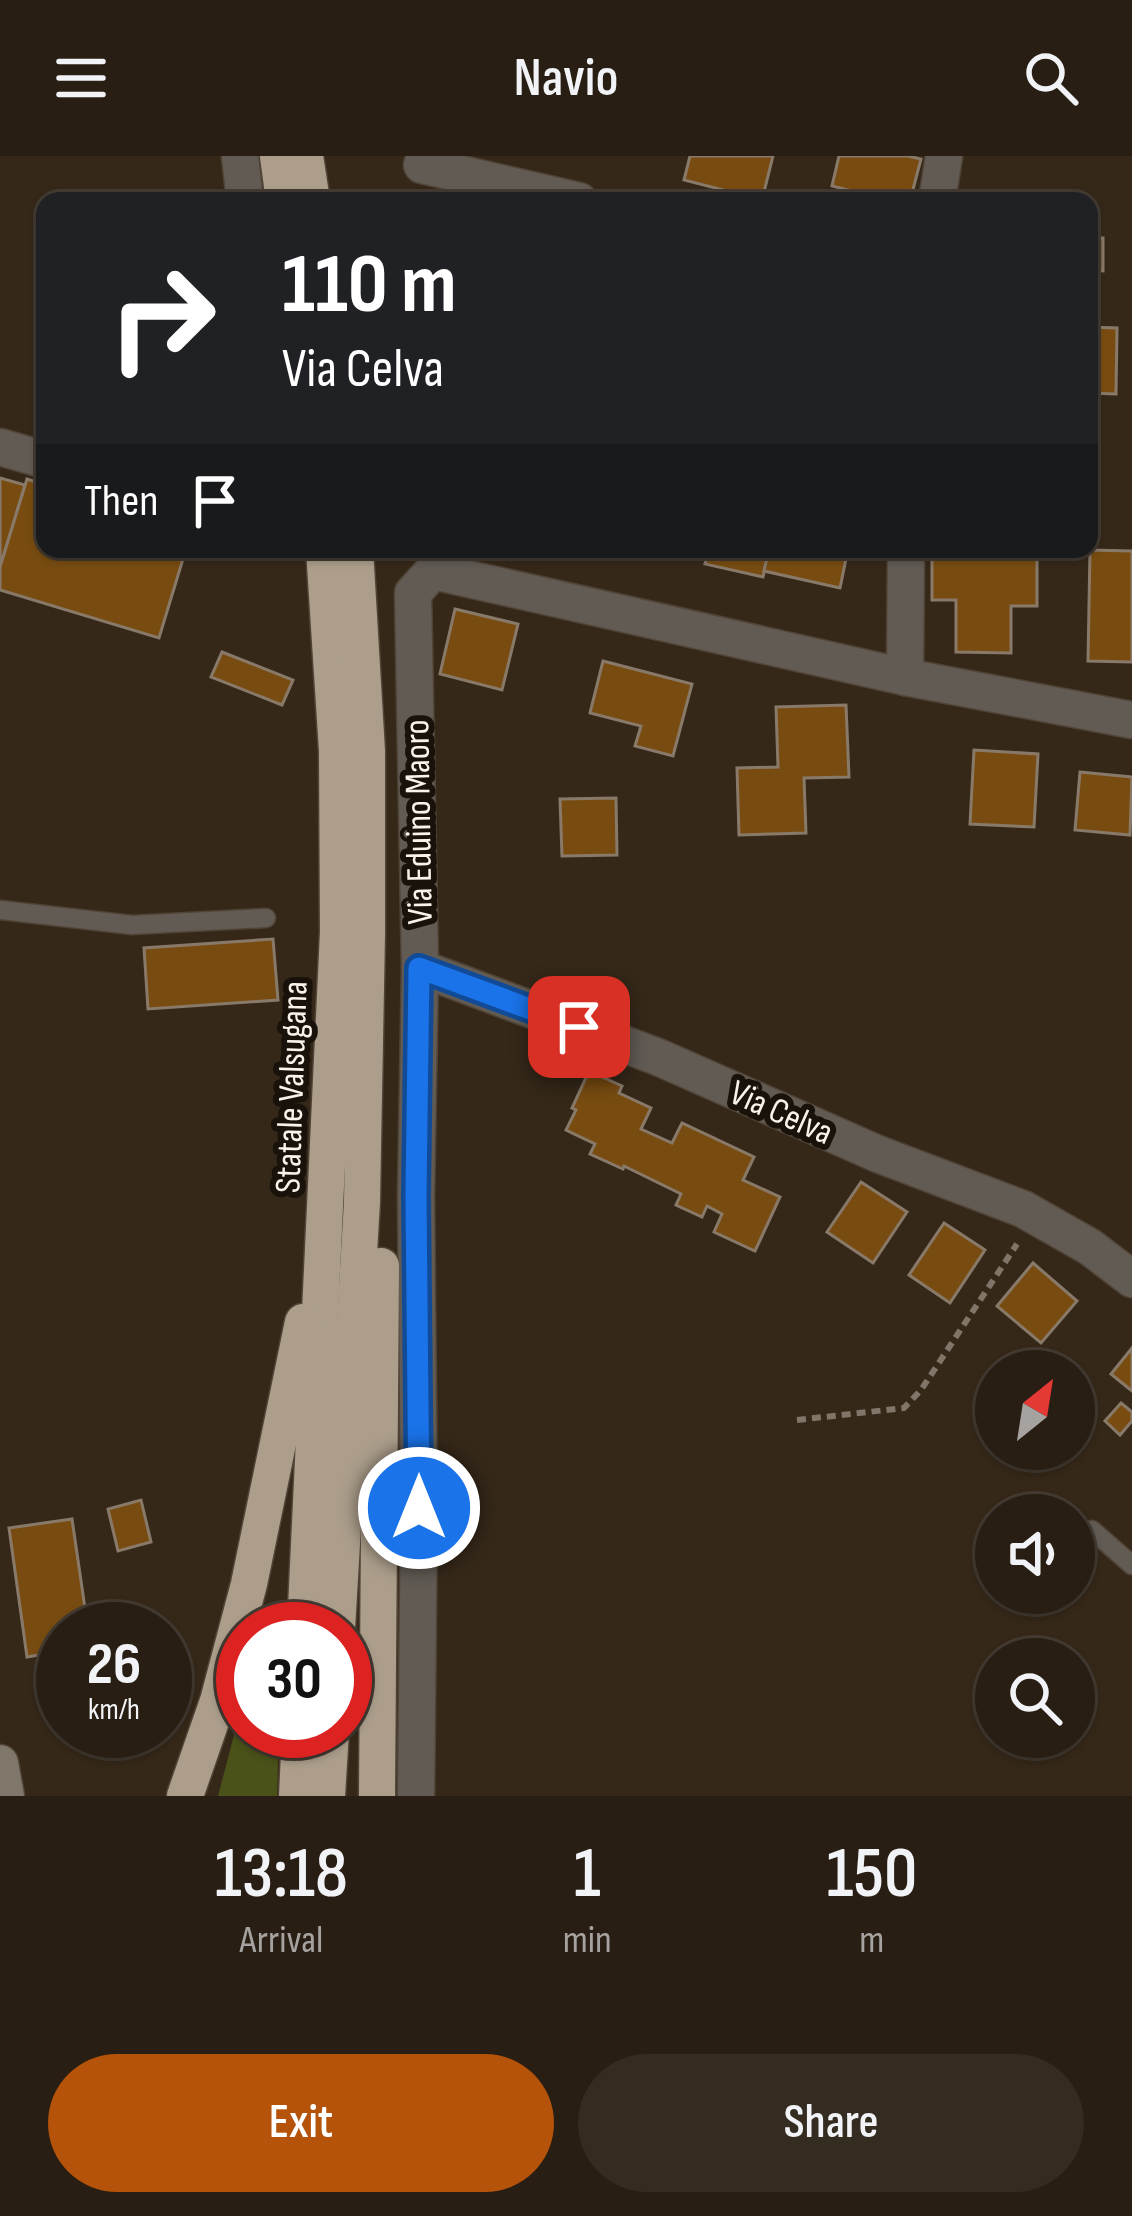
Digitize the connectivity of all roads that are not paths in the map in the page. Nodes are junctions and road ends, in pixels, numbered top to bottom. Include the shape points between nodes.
1 (240, 156) edge
2 (278, 156) edge
3 (305, 156) edge
4 (944, 156) edge
5 (423, 160) edge
6 (244, 192) edge
7 (283, 192) edge
8 (311, 192) edge
9 (545, 192) edge
10 (938, 192) edge
11 (0, 447) edge
12 (36, 457) edge
13 (325, 558) edge
14 (356, 558) edge
15 (906, 558) edge
16 (905, 677) junction
17 (1132, 720) edge
18 (0, 910) edge
19 (266, 918) dead end
20 (419, 968) junction
21 (345, 1201) junction
22 (1132, 1279) edge
23 (1095, 1533) edge
24 (1132, 1565) edge
25 (308, 1602) edge
26 (338, 1602) edge
27 (299, 1758) edge
28 (329, 1758) edge
29 (0, 1763) edge
30 (6, 1796) edge
31 (185, 1796) edge
32 (297, 1796) edge
33 (327, 1796) edge
34 (377, 1796) edge
35 (416, 1796) edge

1 - 6 street
2 - 7 highway
3 - 8 highway
4 - 10 street
5 - 9 street
11 - 12 street
13 - 21 highway, Statale Valsugana via 337,751
14 - 21 highway, Statale Valsugana via 367,751
15 - 16 street
16 - 17 street, Via Eduino Maoro
16 - 20 street, Via Eduino Maoro via 433,572 413,593
18 - 19 lane via 132,925
20 - 22 street, Via Celva via 1023,1209
20 - 35 street, Via Eduino Maoro
21 - 25 highway, Statale Valsugana
21 - 26 highway, Statale Valsugana
21 - 31 highway via 218,1701
21 - 34 highway via 381,1269
23 - 24 lane
27 - 32 highway
28 - 33 highway
29 - 30 street

